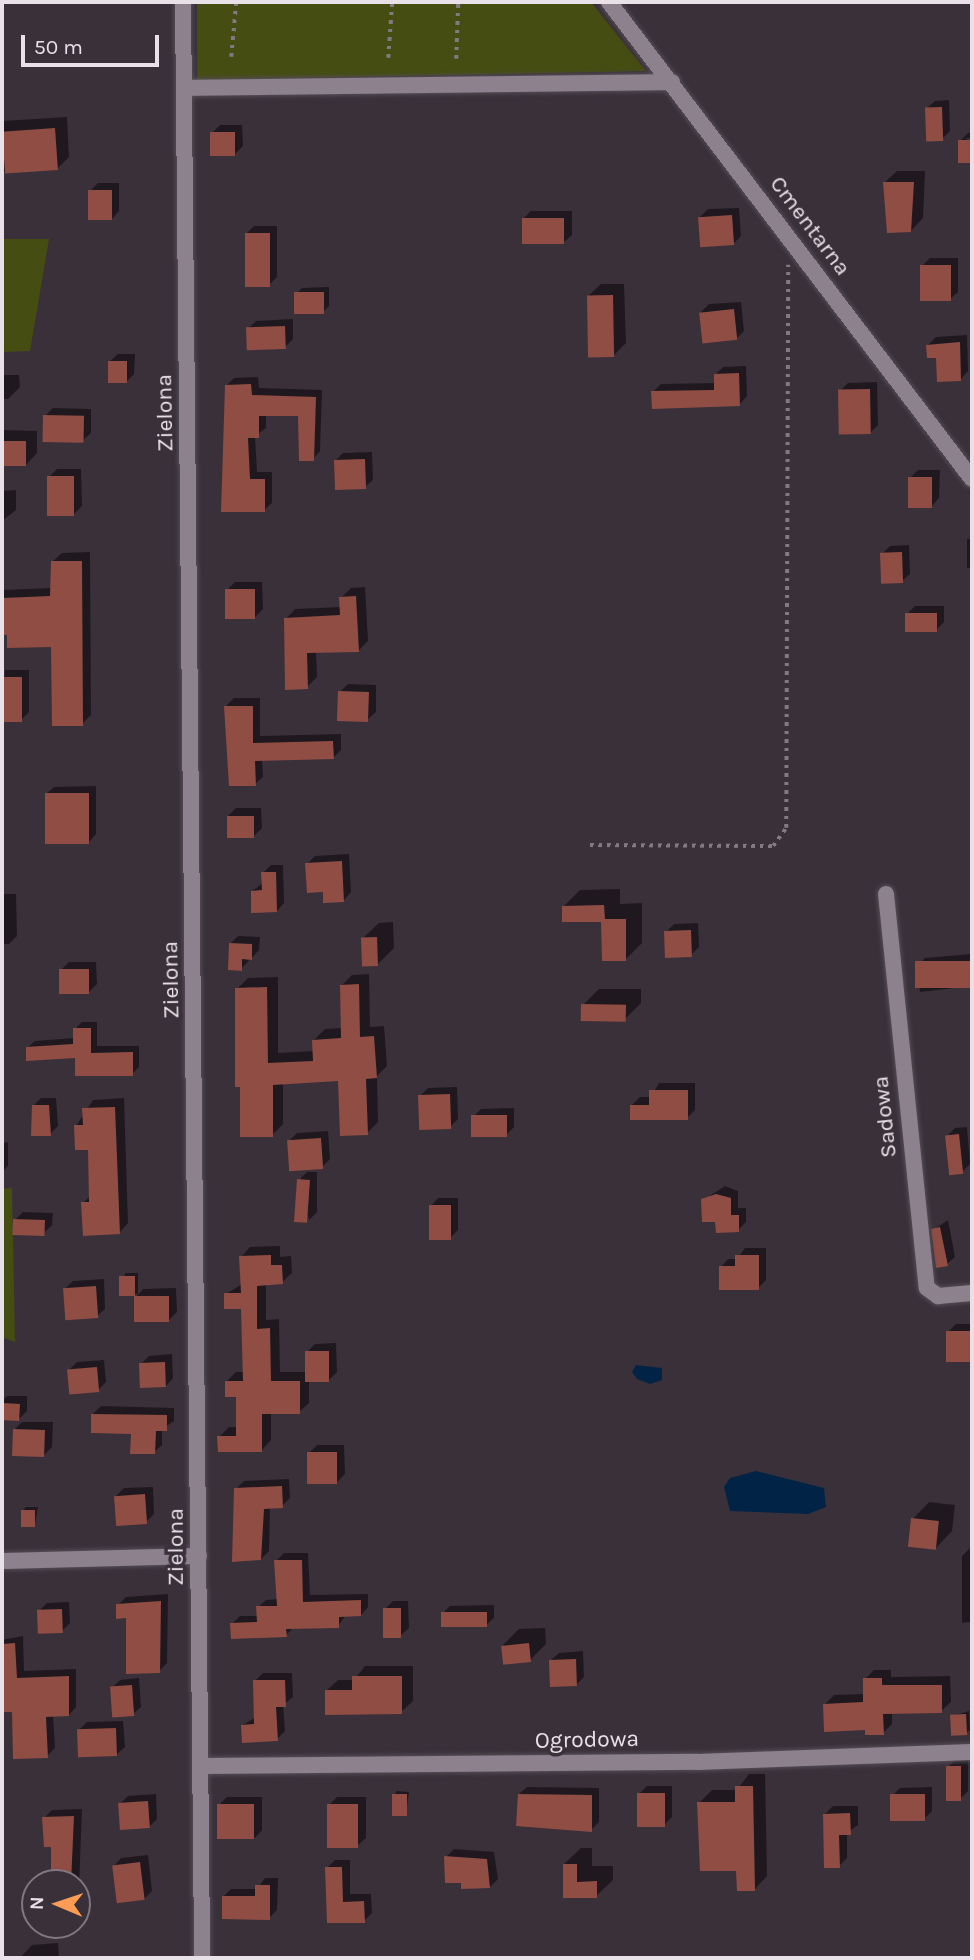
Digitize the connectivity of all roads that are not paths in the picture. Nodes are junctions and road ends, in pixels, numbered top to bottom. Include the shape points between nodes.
1 (183, 2) edge
2 (609, 2) edge
3 (672, 82) junction
4 (184, 88) junction
5 (972, 479) edge
6 (886, 894) dead end
7 (972, 1293) edge
8 (199, 1556) junction
9 (2, 1561) edge
10 (972, 1752) edge
11 (202, 1766) junction
12 (202, 1958) edge

1 - 4 street, Zielona
2 - 3 street, Cmentarna
3 - 4 street
3 - 5 street, Cmentarna
4 - 8 street, Zielona
6 - 7 street, Sadowa via 927,1288 938,1296
8 - 9 street
8 - 11 street, Zielona
10 - 11 street, Ogrodowa via 659,1762
11 - 12 street, Zielona

